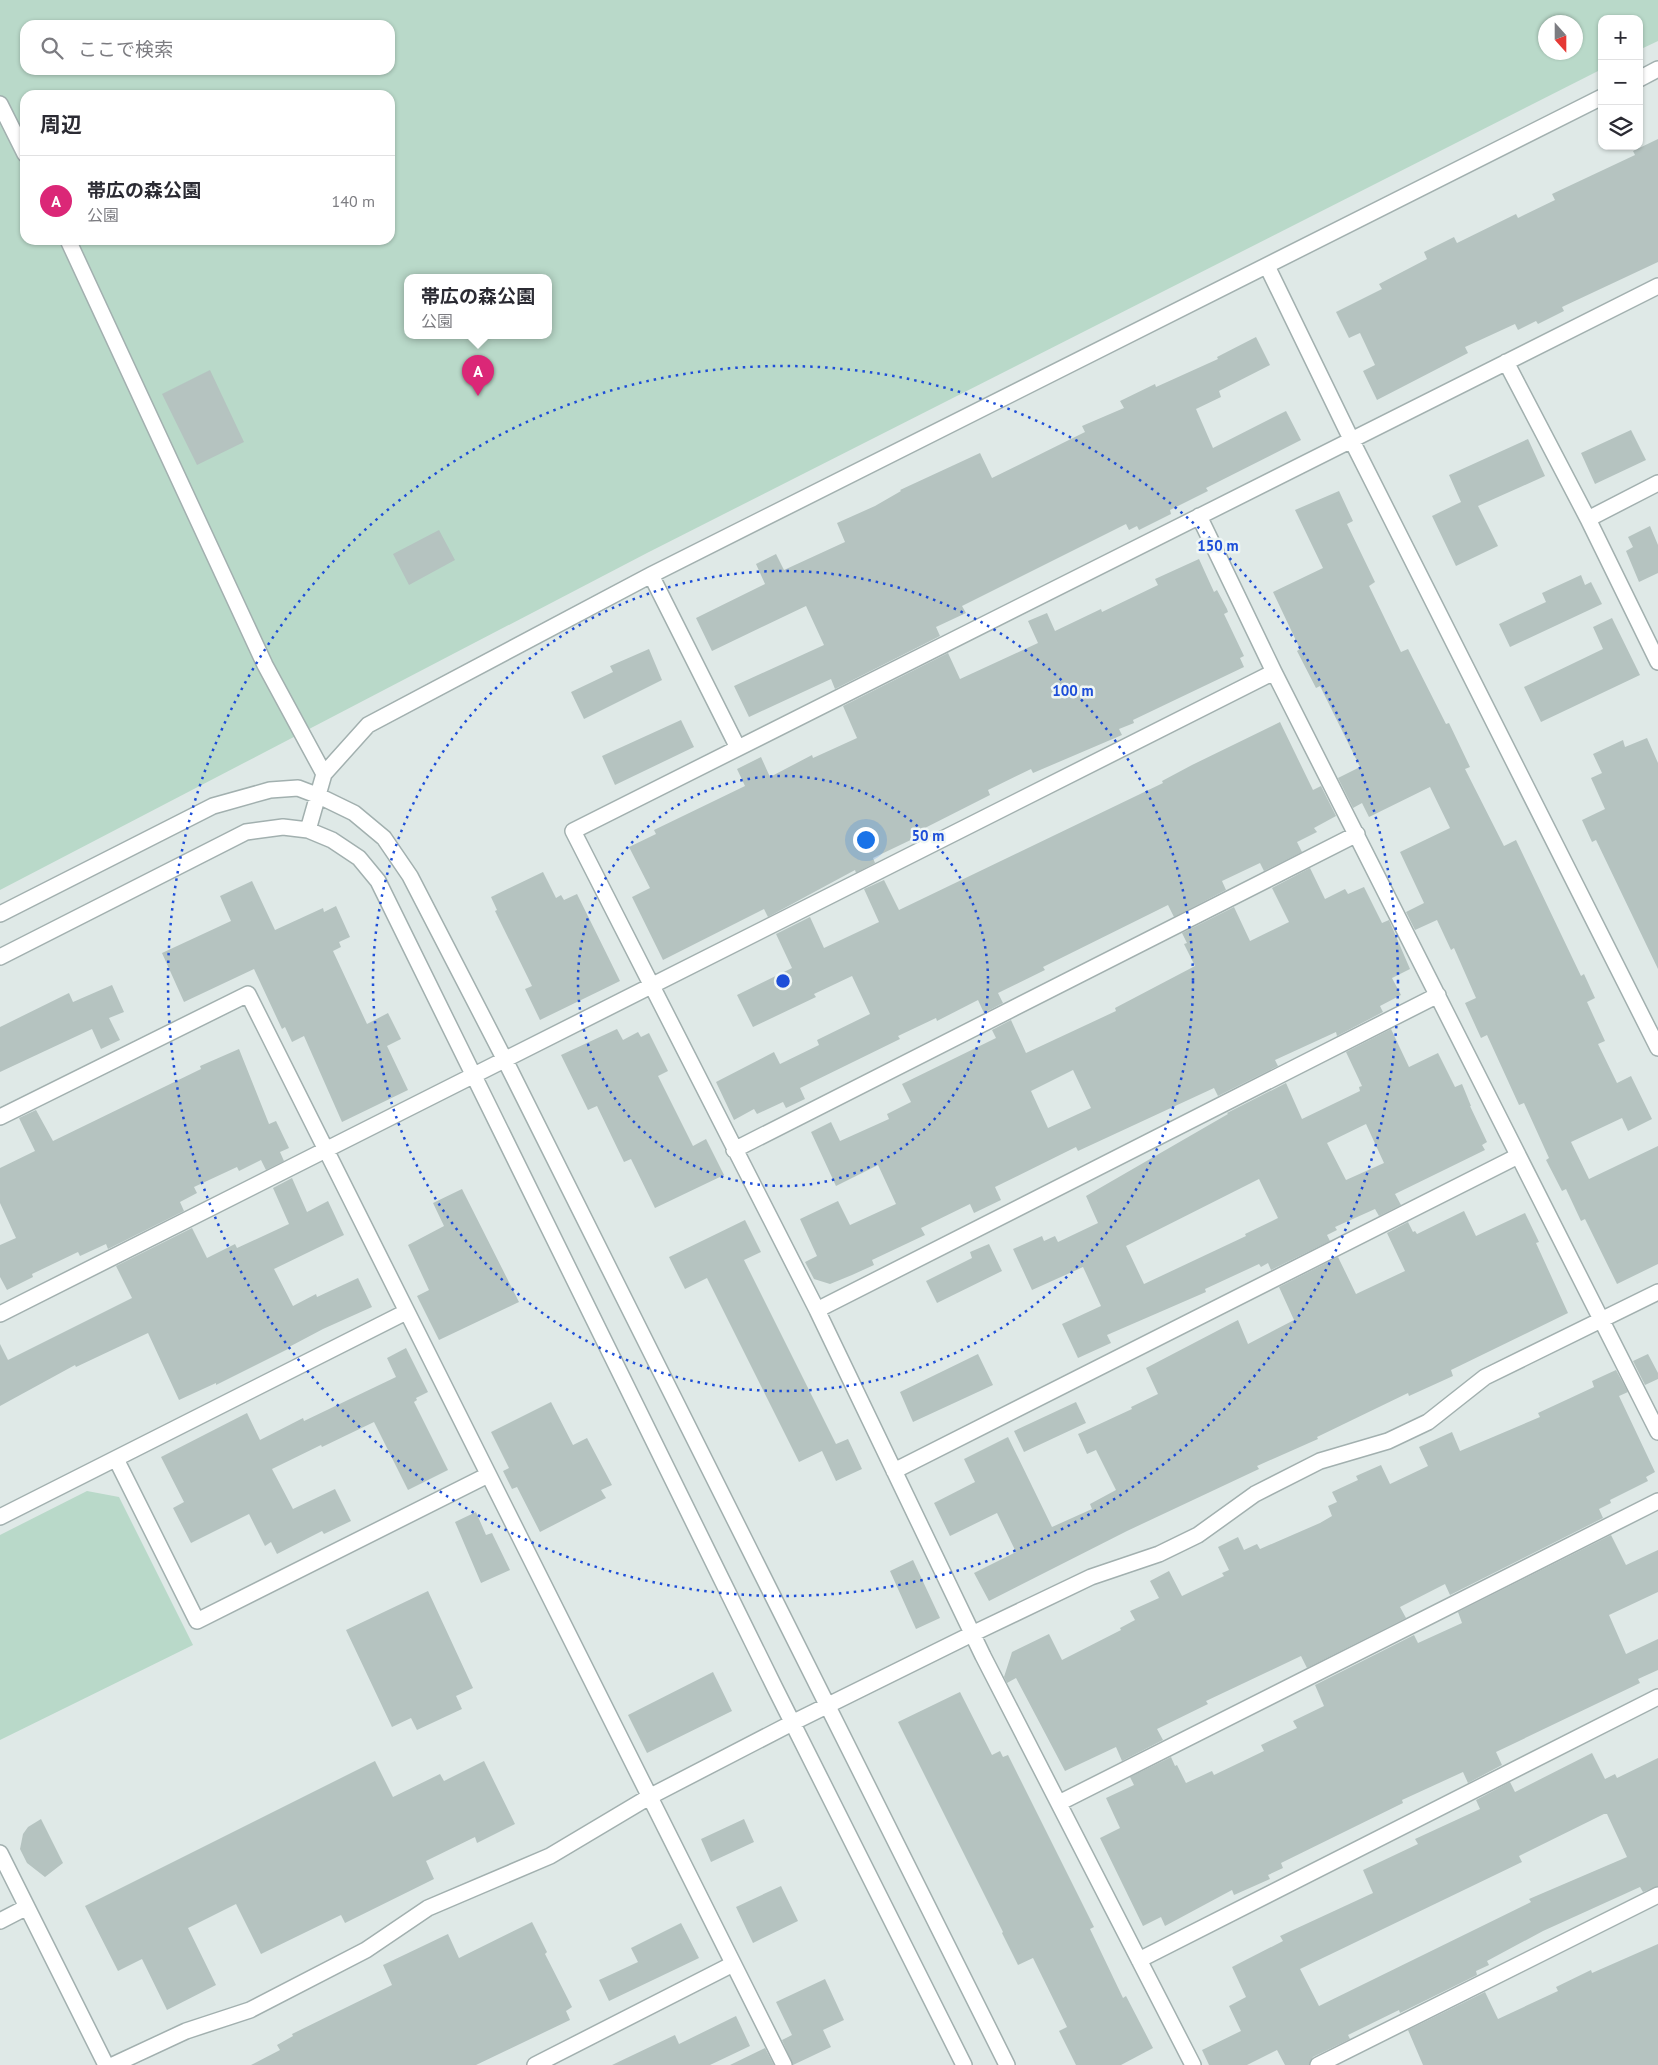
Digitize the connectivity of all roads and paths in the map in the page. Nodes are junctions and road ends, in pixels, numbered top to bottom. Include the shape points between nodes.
1 (1658, 69) edge
2 (1643, 76) edge
3 (1598, 100) edge
4 (0, 104) edge
5 (20, 144) edge
6 (70, 245) edge
7 (1267, 266) junction
8 (1658, 286) edge
9 (1506, 362) junction
10 (1352, 441) junction
11 (1658, 484) edge
12 (1199, 516) junction
13 (1588, 518) junction
14 (651, 575) junction
15 (1658, 662) edge
16 (1274, 672) junction
17 (738, 748) junction
18 (324, 774) junction
19 (319, 796) junction
20 (308, 830) junction
21 (1357, 834) junction
22 (0, 914) edge
23 (0, 957) edge
24 (650, 986) junction
25 (1438, 995) junction
26 (1658, 1048) edge
27 (506, 1062) junction
28 (473, 1078) junction
29 (0, 1117) edge
30 (734, 1150) junction
31 (326, 1151) junction
32 (1518, 1156) junction
33 (1658, 1292) edge
34 (817, 1310) junction
35 (406, 1312) junction
36 (0, 1314) edge
37 (1603, 1319) junction
38 (1658, 1432) edge
39 (116, 1459) junction
40 (894, 1471) junction
41 (488, 1475) junction
42 (1658, 1501) edge
43 (0, 1517) edge
44 (972, 1634) junction
45 (1658, 1697) edge
46 (828, 1706) junction
47 (792, 1722) junction
48 (649, 1797) junction
49 (1059, 1803) junction
50 (0, 1853) edge
51 (1658, 1895) edge
52 (27, 1907) junction
53 (0, 1921) edge
54 (1139, 1960) junction
55 (733, 1964) junction
56 (106, 2065) edge
57 (113, 2065) edge
58 (535, 2065) edge
59 (784, 2065) edge
60 (964, 2065) edge
61 (1007, 2065) edge
62 (1193, 2065) edge
63 (1318, 2065) edge

1 - 2 street
3 - 7 street
4 - 5 street
6 - 18 street via 265,665
7 - 10 street
7 - 14 street
8 - 9 street
9 - 10 street
9 - 13 street
10 - 12 street
10 - 26 street
11 - 13 street
12 - 16 street
12 - 17 street
13 - 15 street
14 - 17 street
14 - 18 street via 368,725
16 - 21 street
16 - 24 street
17 - 24 street via 573,831
18 - 19 street
19 - 20 street
19 - 22 street via 298,788 270,790 213,806
19 - 27 street via 354,812 384,838 410,876
20 - 23 street via 282,827 246,832
20 - 28 street via 332,840 359,858 378,881
21 - 25 street
21 - 30 street
24 - 27 street
24 - 30 street
25 - 32 street
25 - 34 street
27 - 28 street
27 - 46 street
28 - 31 street
28 - 47 street
29 - 31 street via 248,994
30 - 34 street
31 - 35 street
31 - 36 street
32 - 37 street
32 - 40 street
33 - 37 street
34 - 40 street
35 - 39 street
35 - 41 street
37 - 38 street
37 - 44 street via 1485,1377 1428,1422 1388,1441 1320,1461 1255,1494 1198,1535 1159,1554 1091,1576
39 - 41 street via 198,1621
39 - 43 street
40 - 44 street
41 - 48 street
42 - 49 street
44 - 46 street
44 - 49 street
45 - 54 street
46 - 47 street
46 - 61 street
47 - 48 street
47 - 60 street
48 - 55 street
48 - 57 street via 550,1856 428,1908 366,1950 250,2010 186,2031
49 - 54 street
50 - 52 street
51 - 63 street
52 - 53 street
52 - 56 street
54 - 62 street
55 - 58 street
55 - 59 street

